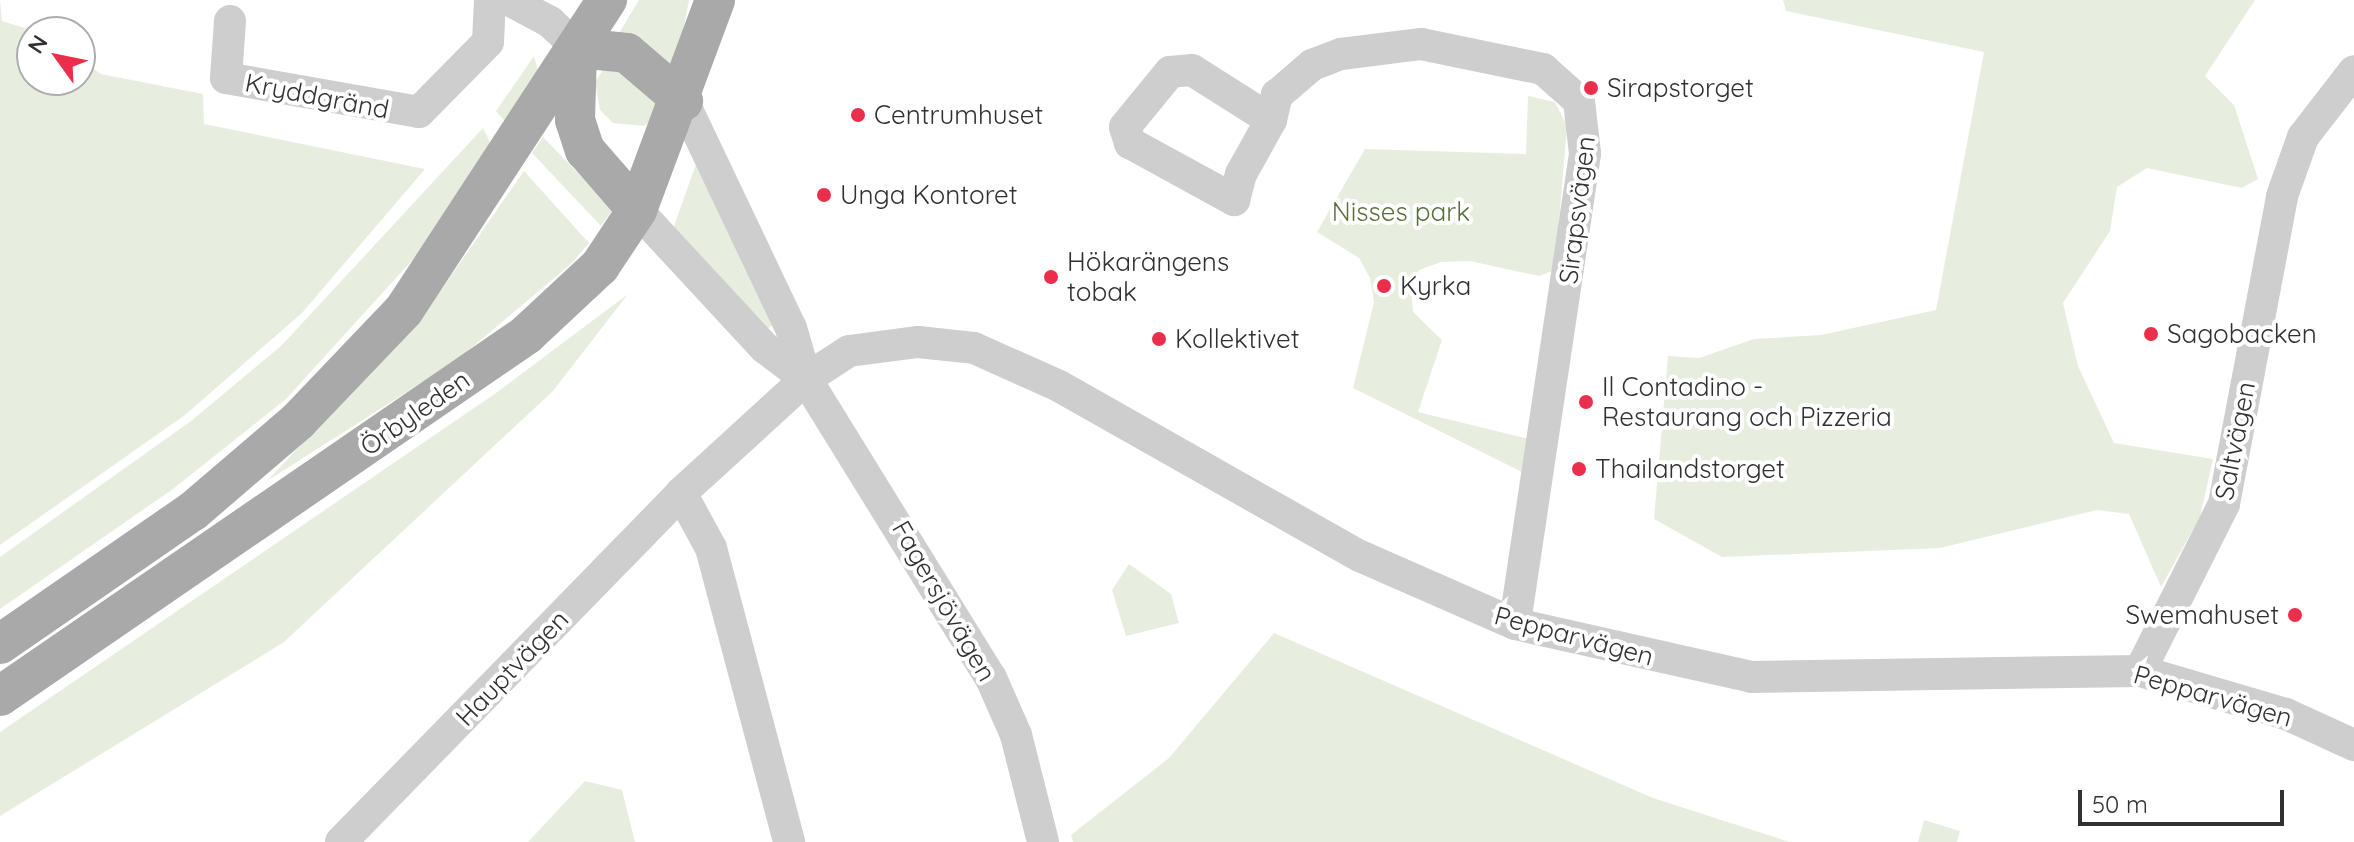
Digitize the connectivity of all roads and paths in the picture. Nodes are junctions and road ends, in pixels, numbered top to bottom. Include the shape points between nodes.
1 (490, 0) edge
2 (509, 0) edge
3 (607, 0) edge
4 (709, 9) edge
5 (230, 21) dead end
6 (578, 48) junction
7 (2354, 71) edge
8 (683, 101) junction
9 (1271, 120) junction
10 (637, 210) junction
11 (806, 379) junction
12 (681, 493) junction
13 (1515, 624) junction
14 (0, 644) edge
15 (2140, 671) junction
16 (0, 696) edge
17 (2354, 745) edge
18 (341, 842) edge
19 (789, 842) edge
20 (1043, 842) edge

1 - 5 street, Kryddgränd via 488,42 419,112 226,78
2 - 6 street via 550,22
3 - 6 main road
4 - 8 main road, Örbyleden
6 - 8 main road via 627,53
6 - 10 main road via 575,120 585,150
6 - 14 main road via 404,310 298,421 193,511
7 - 15 street, Saltvägen via 2303,137 2282,196 2224,504
8 - 10 main road, Örbyleden
8 - 11 street, Fagersjövägen via 791,328
9 - 9 street, Sirapsvägen via 1192,70 1170,72 1125,127 1130,143 1234,200
9 - 13 street, Sirapsvägen via 1277,95 1312,65 1379,46 1421,44 1543,69 1579,101 1585,154
10 - 11 street, Fagersjövägen via 765,348
10 - 16 main road, Örbyleden via 600,266 526,335
11 - 12 street, Hauptvägen
11 - 13 street, Pepparvägen via 849,351 918,342 974,348 1059,386 1360,556
11 - 20 street, Fagersjövägen via 991,678 1016,735
12 - 18 street, Hauptvägen
12 - 19 street via 711,548
13 - 15 street, Pepparvägen via 1647,657 1787,680 2043,667
15 - 17 street, Pepparvägen via 2286,714

